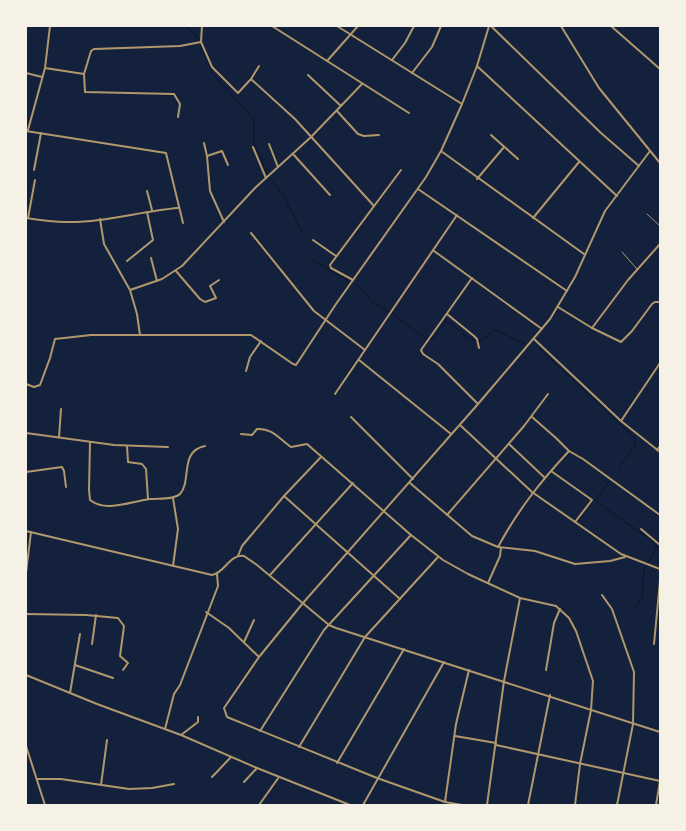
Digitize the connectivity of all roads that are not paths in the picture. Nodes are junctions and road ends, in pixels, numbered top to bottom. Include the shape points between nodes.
1 (50, 26) edge
2 (202, 26) edge
3 (272, 26) edge
4 (337, 26) edge
5 (358, 26) edge
6 (414, 26) edge
7 (441, 26) edge
8 (490, 26) edge
9 (561, 26) edge
10 (611, 26) edge
11 (350, 35) junction
12 (201, 42) junction
13 (392, 60) junction
14 (326, 61) junction
15 (259, 66) dead end
16 (477, 66) junction
17 (45, 68) junction
18 (660, 69) edge
19 (412, 72) junction
20 (26, 73) edge
21 (84, 74) junction
22 (308, 75) dead end
23 (42, 77) junction
24 (251, 79) junction
25 (362, 84) junction
26 (462, 104) junction
27 (341, 106) junction
28 (337, 110) junction
29 (409, 113) dead end
30 (178, 117) dead end
31 (27, 131) edge
32 (41, 133) junction
33 (379, 135) dead end
34 (491, 135) dead end
35 (311, 137) junction
36 (204, 143) dead end
37 (269, 144) dead end
38 (253, 147) dead end
39 (504, 147) junction
40 (650, 150) junction
41 (441, 151) junction
42 (293, 153) junction
43 (207, 156) junction
44 (518, 159) dead end
45 (580, 162) junction
46 (660, 163) edge
47 (228, 165) dead end
48 (639, 166) junction
49 (278, 167) junction
50 (34, 170) dead end
51 (401, 170) dead end
52 (266, 178) junction
53 (477, 178) junction
54 (35, 180) dead end
55 (418, 189) junction
56 (147, 191) dead end
57 (330, 195) dead end
58 (617, 196) junction
59 (374, 206) junction
60 (178, 208) junction
61 (152, 210) junction
62 (147, 212) junction
63 (647, 214) dead end
64 (457, 215) junction
65 (27, 218) edge
66 (533, 218) junction
67 (100, 219) junction
68 (224, 222) junction
69 (184, 223) dead end
70 (660, 226) edge
71 (251, 233) dead end
72 (312, 240) dead end
73 (660, 244) edge
74 (434, 251) junction
75 (622, 252) dead end
76 (584, 254) junction
77 (336, 256) junction
78 (151, 258) dead end
79 (127, 261) dead end
80 (637, 269) junction
81 (176, 270) junction
82 (472, 278) junction
83 (219, 280) dead end
84 (157, 281) junction
85 (353, 281) junction
86 (130, 290) junction
87 (567, 291) junction
88 (660, 302) edge
89 (558, 307) junction
90 (447, 314) junction
91 (327, 319) junction
92 (592, 328) junction
93 (542, 329) junction
94 (140, 335) junction
95 (534, 339) junction
96 (262, 341) junction
97 (479, 348) dead end
98 (366, 351) junction
99 (359, 360) junction
100 (660, 362) edge
101 (246, 371) dead end
102 (26, 384) edge
103 (335, 394) dead end
104 (548, 394) dead end
105 (478, 404) junction
106 (62, 409) dead end
107 (351, 417) dead end
108 (532, 417) junction
109 (621, 421) junction
110 (460, 425) junction
111 (26, 433) edge
112 (241, 434) dead end
113 (451, 434) junction
114 (59, 437) junction
115 (90, 442) junction
116 (509, 444) junction
117 (127, 446) junction
118 (205, 446) dead end
119 (660, 446) edge
120 (168, 447) dead end
121 (569, 451) junction
122 (659, 451) edge
123 (321, 457) junction
124 (496, 459) junction
125 (551, 470) junction
126 (26, 472) edge
127 (544, 477) junction
128 (413, 479) junction
129 (353, 483) junction
130 (410, 483) junction
131 (66, 487) dead end
132 (532, 492) junction
133 (284, 496) junction
134 (172, 497) junction
135 (148, 499) junction
136 (385, 511) junction
137 (447, 515) junction
138 (660, 515) edge
139 (575, 522) junction
140 (316, 524) junction
141 (641, 529) dead end
142 (26, 531) edge
143 (30, 532) junction
144 (411, 535) junction
145 (660, 545) edge
146 (498, 547) junction
147 (501, 548) junction
148 (348, 552) junction
149 (238, 556) junction
150 (626, 556) junction
151 (438, 557) junction
152 (173, 566) junction
153 (660, 569) edge
154 (26, 573) edge
155 (217, 574) junction
156 (270, 575) junction
157 (374, 576) junction
158 (660, 581) edge
159 (488, 583) junction
160 (602, 595) dead end
161 (520, 598) junction
162 (400, 599) junction
163 (303, 603) junction
164 (560, 609) junction
165 (206, 612) junction
166 (26, 614) edge
167 (96, 615) junction
168 (254, 620) dead end
169 (656, 621) junction
170 (660, 622) edge
171 (328, 625) junction
172 (80, 634) dead end
173 (365, 637) junction
174 (244, 642) junction
175 (92, 644) dead end
176 (654, 644) dead end
177 (404, 649) junction
178 (259, 657) junction
179 (444, 662) junction
180 (75, 665) junction
181 (124, 670) dead end
182 (469, 670) junction
183 (546, 670) dead end
184 (26, 675) edge
185 (113, 678) dead end
186 (504, 681) junction
187 (70, 693) junction
188 (550, 695) junction
189 (591, 710) junction
190 (198, 717) dead end
191 (632, 724) junction
192 (165, 729) junction
193 (260, 731) junction
194 (660, 732) edge
195 (181, 735) junction
196 (455, 736) junction
197 (107, 740) dead end
198 (496, 744) junction
199 (26, 746) edge
200 (299, 747) junction
201 (538, 754) junction
202 (231, 757) junction
203 (338, 763) junction
204 (580, 764) junction
205 (257, 768) junction
206 (623, 774) junction
207 (212, 776) dead end
208 (279, 777) junction
209 (377, 778) junction
210 (37, 779) junction
211 (660, 781) edge
212 (244, 782) dead end
213 (174, 784) dead end
214 (101, 785) junction
215 (445, 802) junction
216 (45, 805) edge
217 (259, 805) edge
218 (350, 805) edge
219 (363, 805) edge
220 (462, 805) edge
221 (487, 805) edge
222 (528, 805) edge
223 (575, 805) edge
224 (618, 805) edge
225 (656, 805) edge

1 - 17 street
2 - 12 street
3 - 14 street
4 - 11 street
5 - 11 street
6 - 13 street
7 - 19 street via 432,46
8 - 16 street
8 - 48 street
9 - 40 street via 599,88
10 - 18 street
11 - 13 street
11 - 14 street
12 - 21 street via 180,46 94,49 89,54
12 - 24 street via 212,67 238,93
13 - 19 street
14 - 25 street
15 - 24 street
16 - 26 street
16 - 45 street
17 - 21 street
17 - 23 street
19 - 26 street
20 - 23 street
21 - 30 street via 85,92 174,94 180,104
22 - 27 street
23 - 31 street
24 - 35 street via 284,108
25 - 27 street
25 - 29 street
26 - 41 street
27 - 28 street
28 - 33 street via 358,134
28 - 35 street
31 - 32 street
32 - 50 street
32 - 60 street via 166,153
34 - 39 street
35 - 42 street
35 - 59 street
36 - 43 street
37 - 49 street
38 - 52 street
39 - 44 street
39 - 53 street
40 - 46 street
40 - 48 street
41 - 53 street
41 - 55 street
42 - 49 street
42 - 57 street
43 - 47 street via 222,151
43 - 68 street via 210,191
45 - 58 street
45 - 66 street
48 - 58 street
49 - 52 street
51 - 59 street
52 - 68 street
53 - 66 street
54 - 65 street
55 - 64 street
55 - 85 street
56 - 61 street
58 - 76 street via 602,217
59 - 77 street
60 - 61 street
60 - 69 street
61 - 62 street
62 - 67 street
62 - 79 street via 153,240
63 - 70 lane
64 - 74 street
64 - 87 street
65 - 67 street via 66,222
66 - 76 street
67 - 86 street via 104,244
68 - 81 street via 190,259
71 - 91 street via 308,303
72 - 77 street
73 - 80 street
74 - 82 street
74 - 98 street
75 - 80 lane
76 - 87 street
77 - 85 street via 330,267
78 - 84 street
80 - 92 street
81 - 83 street via 205,302 216,298 210,286
81 - 84 street
82 - 90 street
82 - 93 street
84 - 86 street
85 - 91 street
86 - 94 street
87 - 89 street
88 - 92 street via 652,304 621,342
89 - 92 street
89 - 93 street
90 - 97 street via 474,336
90 - 105 street via 421,349 423,354 438,364
91 - 96 street via 296,365
91 - 98 street
93 - 95 street
94 - 96 street via 251,335
94 - 102 street via 58,338 53,342 52,354 40,385 34,387
95 - 105 street
95 - 109 street
96 - 101 street via 250,357
98 - 99 street
99 - 103 street
99 - 113 street
100 - 109 street
104 - 108 street
105 - 110 street
106 - 114 street
107 - 128 street
108 - 116 street
108 - 121 street
109 - 122 street
110 - 113 street
110 - 124 street
111 - 114 street
112 - 123 street via 252,435 258,429 270,430 289,446 306,444
113 - 128 street
114 - 115 street
115 - 117 street
115 - 135 street via 90,500 114,506
116 - 124 street
116 - 127 street
117 - 120 street
117 - 135 street via 128,462 142,464 146,469
118 - 134 street via 191,453 182,489 178,495
119 - 122 street
121 - 125 street
121 - 138 street
123 - 129 street
123 - 133 street
124 - 132 street
124 - 137 street
125 - 127 street
125 - 139 street via 591,498
126 - 131 street via 62,467
127 - 132 street
128 - 130 street
129 - 136 street
129 - 140 street
130 - 136 street
130 - 137 street
132 - 139 street
132 - 146 street
133 - 140 street
133 - 149 street via 242,546
134 - 135 street
134 - 152 street via 178,529
136 - 144 street
136 - 148 street
137 - 146 street via 472,536
139 - 150 street
140 - 148 street
140 - 156 street
141 - 145 street
142 - 143 street
143 - 152 street
143 - 154 street
144 - 151 street
144 - 157 street
146 - 147 street
147 - 150 street via 535,552 575,564 610,561
147 - 159 street
148 - 157 street
148 - 163 street
149 - 155 street
149 - 156 street via 246,557
150 - 153 street
151 - 159 street
151 - 162 street
152 - 155 street via 209,575
155 - 165 street via 218,586
156 - 163 street
157 - 162 street
157 - 171 street
158 - 169 street
159 - 161 street
160 - 191 street via 612,609 632,663
161 - 164 street
161 - 186 street
162 - 173 street
163 - 171 street
163 - 178 street
164 - 183 street via 554,623
164 - 189 street via 572,623 592,675
165 - 174 street
165 - 192 street via 180,685 174,694
166 - 167 street
167 - 175 street
167 - 181 street via 118,618 124,626 120,656 128,663
168 - 174 street
169 - 170 street
169 - 176 street
171 - 173 street
171 - 193 street
172 - 180 street
173 - 177 street
173 - 200 street
174 - 178 street
177 - 179 street
177 - 203 street
178 - 193 street via 224,708 230,718
179 - 182 street
179 - 209 street
180 - 185 street
180 - 187 street
182 - 186 street
182 - 196 street
184 - 187 street
186 - 188 street
186 - 198 street
187 - 192 street
188 - 189 street
188 - 201 street
189 - 191 street
189 - 204 street
190 - 195 street via 198,722
191 - 194 street
191 - 206 street
192 - 195 street
193 - 200 street
195 - 202 street
196 - 198 street
196 - 215 street
197 - 214 street
198 - 201 street
198 - 221 street
199 - 210 street
200 - 203 street
201 - 204 street
201 - 222 street
202 - 205 street
202 - 207 street
203 - 209 street
204 - 206 street
204 - 223 street
205 - 208 street
205 - 212 street
206 - 211 street
206 - 224 street
208 - 217 street
208 - 218 street
209 - 215 street
209 - 219 street
210 - 214 street via 60,779
210 - 216 street
211 - 225 street
213 - 214 street via 140,789
215 - 220 street

